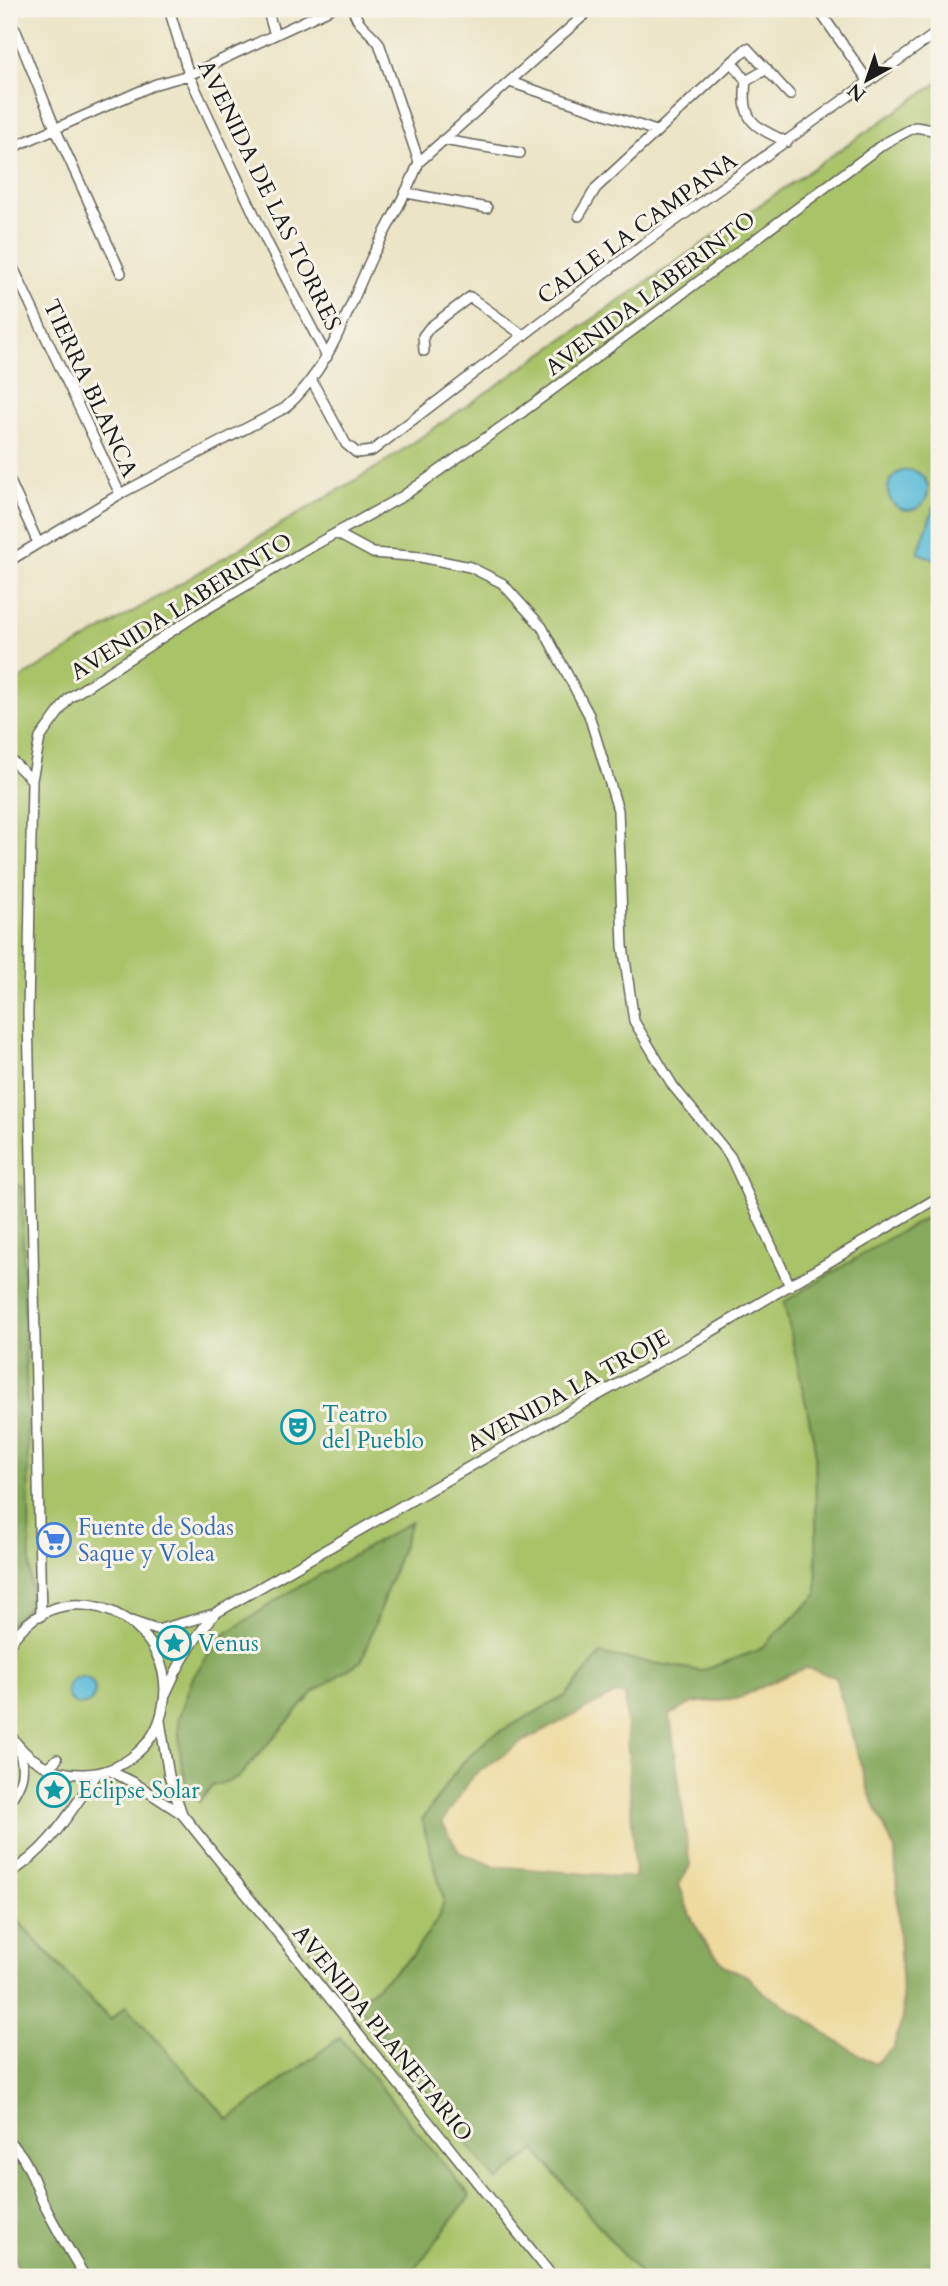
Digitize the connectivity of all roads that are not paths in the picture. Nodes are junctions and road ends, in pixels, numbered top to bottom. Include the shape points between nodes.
1 (169, 9) edge
2 (267, 9) edge
3 (330, 9) edge
4 (353, 9) edge
5 (591, 9) edge
6 (818, 9) edge
7 (9, 22) edge
8 (939, 30) edge
9 (275, 35) junction
10 (732, 62) junction
11 (767, 69) junction
12 (189, 75) junction
13 (746, 81) junction
14 (510, 82) junction
15 (869, 82) junction
16 (790, 95) dead end
17 (55, 128) junction
18 (656, 131) junction
19 (939, 131) edge
20 (443, 140) junction
21 (787, 142) junction
22 (9, 149) edge
23 (520, 153) dead end
24 (419, 162) junction
25 (407, 193) junction
26 (487, 208) dead end
27 (579, 216) dead end
28 (9, 259) edge
29 (121, 273) dead end
30 (524, 336) junction
31 (424, 351) dead end
32 (327, 358) junction
33 (312, 380) junction
34 (9, 479) edge
35 (120, 494) junction
36 (336, 533) junction
37 (38, 543) junction
38 (9, 561) edge
39 (9, 758) edge
40 (32, 780) junction
41 (939, 1197) edge
42 (790, 1286) junction
43 (214, 1614) junction
44 (41, 1616) junction
45 (131, 1621) junction
46 (9, 1644) edge
47 (166, 1693) junction
48 (160, 1721) junction
49 (9, 1734) edge
50 (18, 1748) junction
51 (57, 1759) dead end
52 (48, 1768) junction
53 (108, 1770) junction
54 (97, 1774) junction
55 (9, 1802) edge
56 (182, 1814) junction
57 (9, 1873) edge
58 (9, 2142) edge
59 (85, 2277) edge
60 (554, 2277) edge

1 - 12 street, AVENIDA DE LAS TORRES
2 - 9 street
3 - 9 street
4 - 24 street via 361,26 379,43
5 - 14 street
6 - 15 street
7 - 17 street
8 - 15 street, CALLE LA CAMPANA
9 - 12 street
10 - 11 street via 747,48
10 - 13 street
10 - 18 street
11 - 13 street
11 - 16 street
12 - 17 street via 156,84
12 - 32 street, AVENIDA DE LAS TORRES
13 - 21 street via 747,116 756,127
14 - 18 street
14 - 20 street
15 - 21 street, CALLE LA CAMPANA
17 - 22 street
17 - 29 street
18 - 27 street via 596,188
19 - 36 street, AVENIDA LABERINTO via 915,127 885,143 524,411 403,496
20 - 23 street
20 - 24 street
21 - 30 street, CALLE LA CAMPANA
24 - 25 street
25 - 26 street
25 - 32 street via 372,257
28 - 35 street, TIERRA BLANCA
30 - 31 street via 470,298 430,327 423,337
30 - 33 street, CALLE LA CAMPANA via 372,451 357,453 346,444
32 - 33 street
33 - 35 street via 285,408
34 - 37 street
35 - 37 street
36 - 40 street, AVENIDA LABERINTO via 195,616 69,698 40,738
36 - 42 street via 373,553 470,567 502,583 542,627 589,715 618,810 623,946 634,1021 673,1086 730,1156
37 - 38 street
39 - 40 street
40 - 44 street, AVENIDA LABERINTO via 28,1014
41 - 42 street, AVENIDA LA TROJE
42 - 43 street, AVENIDA LA TROJE
43 - 45 street, AVENIDA LA TROJE via 158,1630
43 - 47 street, AVENIDA LA TROJE via 176,1668
44 - 45 street, AVENIDA LA TROJE via 78,1605 106,1609
44 - 46 street
45 - 47 street via 150,1641 162,1666
47 - 48 street
48 - 53 street via 146,1746
48 - 56 street, AVENIDA PLANETARIO via 169,1776
49 - 50 street
50 - 52 street
50 - 55 street via 24,1766
51 - 52 street
52 - 54 street via 68,1774
53 - 54 street
53 - 56 street, AVENIDA PLANETARIO
54 - 57 street via 54,1834 25,1865
56 - 60 street, AVENIDA PLANETARIO
58 - 59 street via 27,2165

